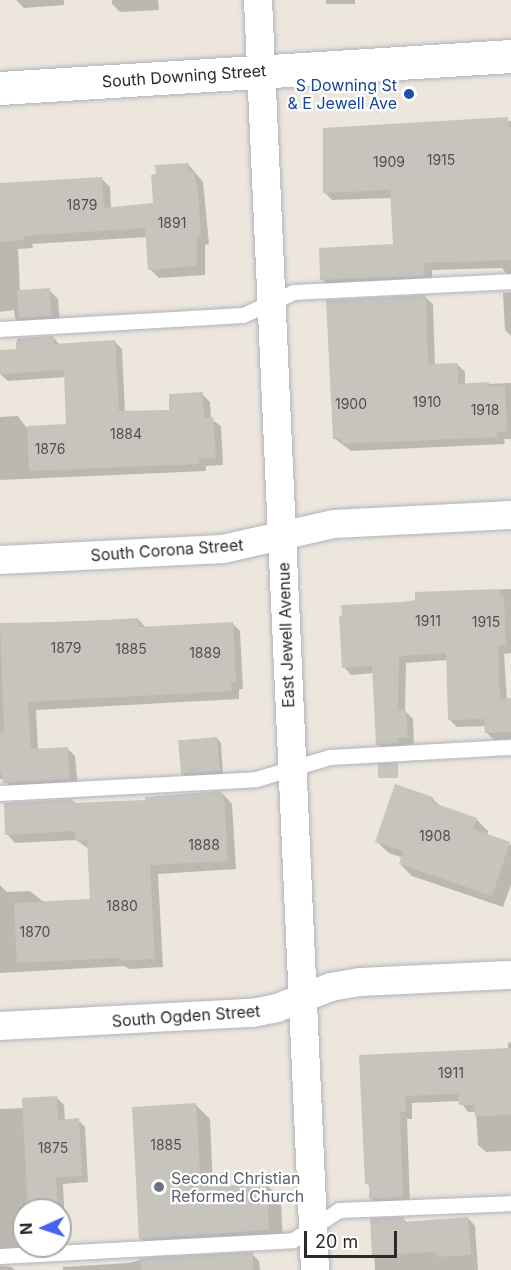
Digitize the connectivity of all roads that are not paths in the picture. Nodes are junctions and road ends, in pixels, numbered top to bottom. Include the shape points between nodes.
1 (258, 0) edge
2 (511, 56) edge
3 (261, 71) junction
4 (0, 88) edge
5 (511, 281) edge
6 (271, 302) junction
7 (0, 329) edge
8 (511, 515) edge
9 (282, 534) junction
10 (0, 560) edge
11 (511, 747) edge
12 (292, 768) junction
13 (0, 793) edge
14 (511, 975) edge
15 (302, 999) junction
16 (0, 1026) edge
17 (511, 1203) edge
18 (313, 1226) junction
19 (0, 1256) edge
20 (315, 1270) edge

1 - 3 street, East Jewell Avenue
2 - 3 main road, South Downing Street
3 - 4 main road, South Downing Street
3 - 6 street, East Jewell Avenue
5 - 6 lane via 294,292
6 - 7 lane via 243,315
6 - 9 street, East Jewell Avenue
8 - 9 street, South Corona Street via 334,524
9 - 10 street, South Corona Street via 223,549
9 - 12 street, East Jewell Avenue
11 - 12 lane via 330,757
12 - 13 lane via 256,779
12 - 15 street, East Jewell Avenue
14 - 15 street, South Ogden Street via 360,982 331,987
15 - 16 street, South Ogden Street via 252,1013
15 - 18 street, East Jewell Avenue
17 - 18 lane via 339,1210
18 - 19 lane via 293,1240
18 - 20 street, East Jewell Avenue

